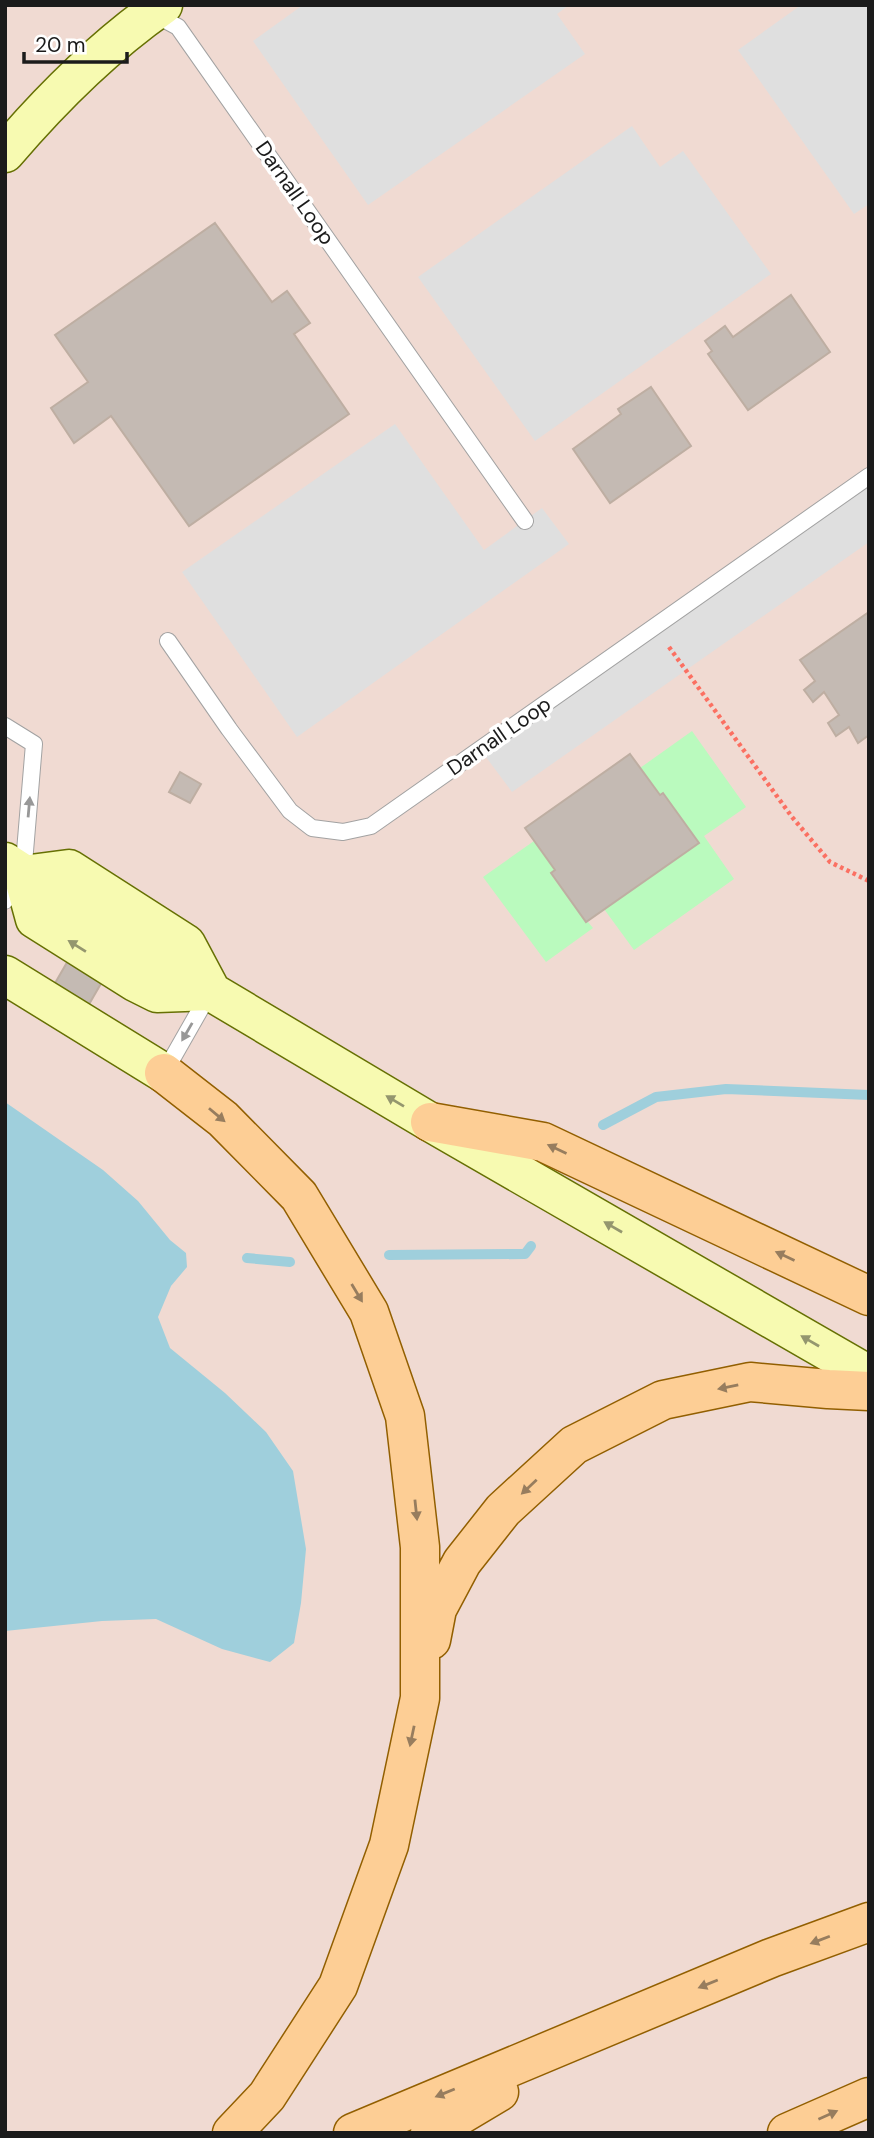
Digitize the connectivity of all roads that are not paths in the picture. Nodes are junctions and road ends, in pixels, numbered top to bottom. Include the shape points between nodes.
1 (157, 9) edge
2 (5, 153) edge
3 (869, 476) edge
4 (525, 521) dead end
5 (168, 641) dead end
6 (5, 726) edge
7 (11, 879) edge
8 (5, 975) edge
9 (211, 991) junction
10 (164, 1073) junction
11 (430, 1122) junction
12 (869, 1296) edge
13 (869, 1375) edge
14 (869, 1391) edge
15 (420, 1698) junction
16 (869, 1922) edge
17 (622, 2020) junction
18 (869, 2097) edge
19 (232, 2133) edge
20 (353, 2133) edge
21 (430, 2133) edge
22 (787, 2133) edge

1 - 2 street via 95,58
1 - 4 lane, Darnall Loop via 178,27
3 - 5 lane, Darnall Loop via 371,826 343,832 312,828 290,811
7 -> 6 lane via 34,744
9 -> 7 street
8 - 10 street
9 -> 10 lane
11 -> 9 street
10 -> 15 main road via 223,1119 299,1196 369,1312 405,1416 420,1547
12 -> 11 main road via 543,1142
13 -> 11 street
14 -> 15 main road via 750,1382 663,1400 574,1445 503,1510 462,1562 437,1609
15 -> 19 main road via 389,1845 338,1986 267,2096
16 -> 17 main road
17 -> 20 main road
17 - 21 main road
22 -> 18 main road

